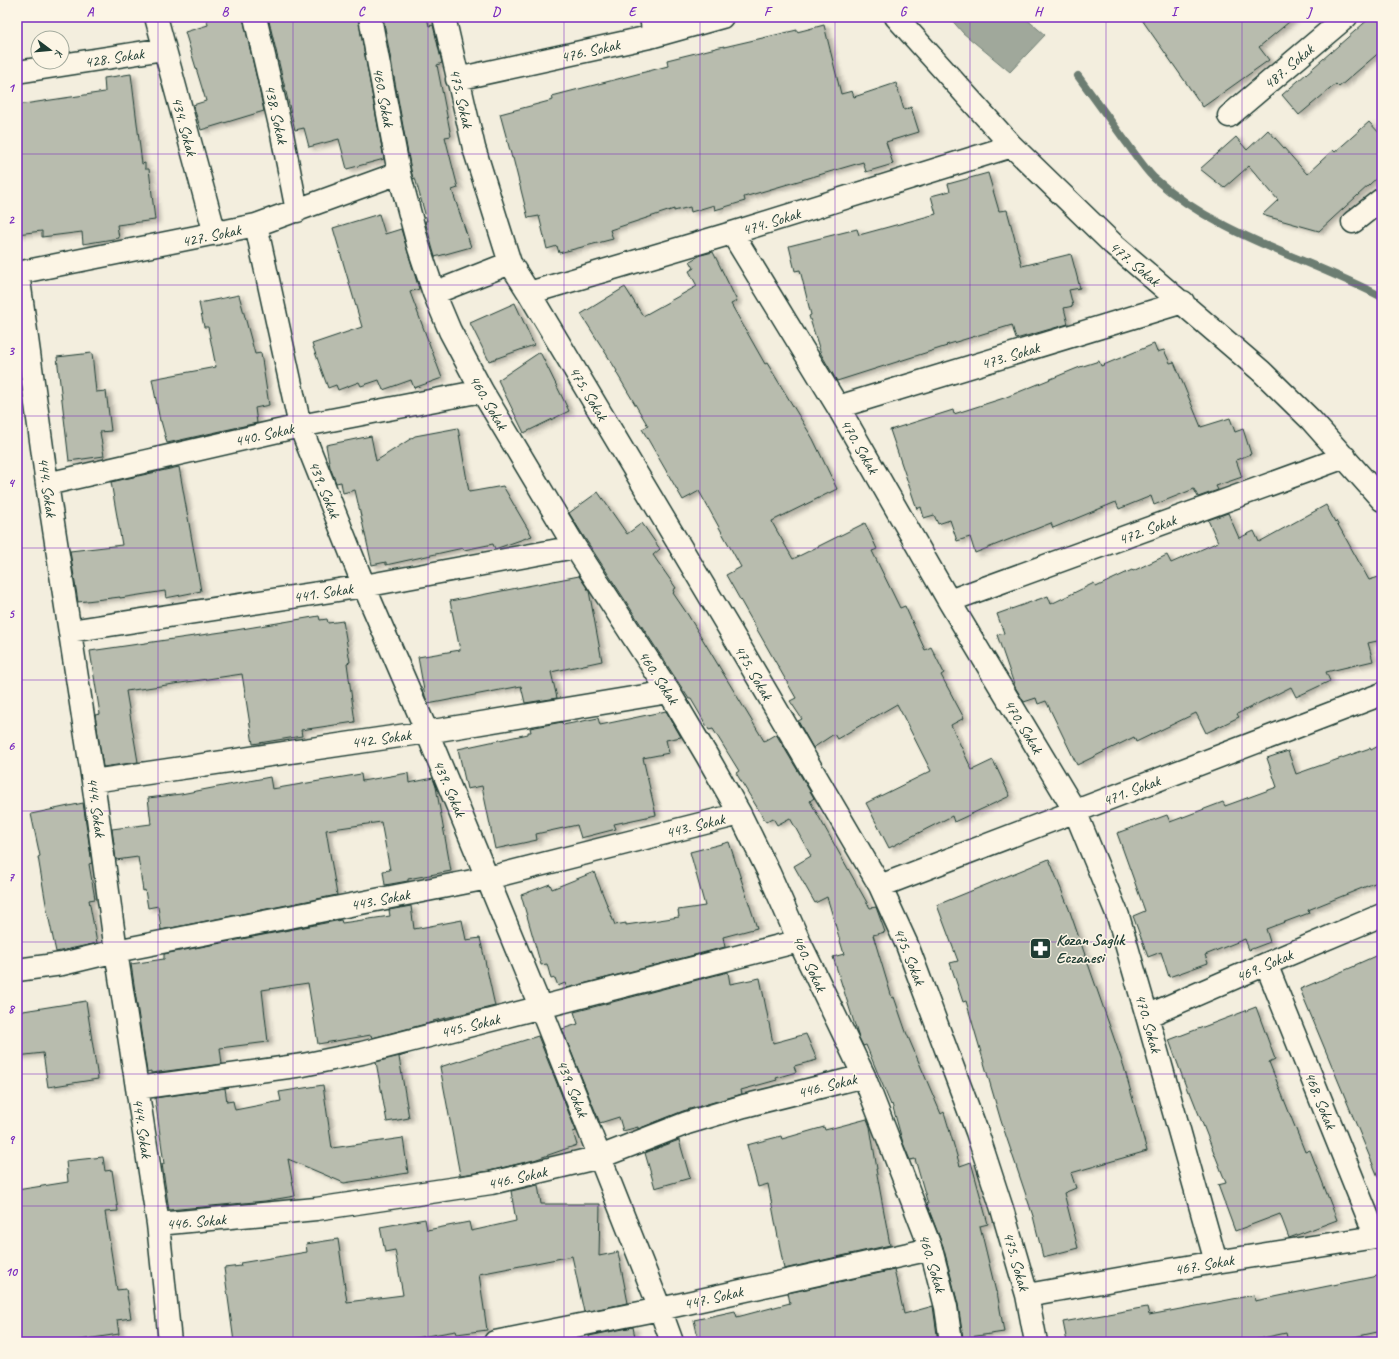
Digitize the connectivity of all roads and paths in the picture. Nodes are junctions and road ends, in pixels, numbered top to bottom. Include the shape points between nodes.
1 (156, 17) edge
2 (255, 17) edge
3 (370, 17) edge
4 (444, 17) edge
5 (722, 17) edge
6 (896, 17) edge
7 (1346, 17) edge
8 (653, 26) edge
9 (164, 49) junction
10 (17, 72) edge
11 (458, 79) junction
12 (1229, 116) dead end
13 (1012, 146) junction
14 (399, 173) junction
15 (1382, 199) edge
16 (297, 211) junction
17 (1353, 222) dead end
18 (256, 226) junction
19 (732, 233) junction
20 (215, 234) junction
21 (510, 263) junction
22 (18, 273) edge
23 (434, 293) junction
24 (529, 293) junction
25 (1183, 302) junction
26 (482, 391) junction
27 (838, 407) junction
28 (300, 426) junction
29 (1345, 457) junction
30 (47, 484) junction
31 (1382, 500) edge
32 (575, 548) junction
33 (364, 586) junction
34 (949, 601) junction
35 (70, 631) junction
36 (669, 692) junction
37 (1382, 694) edge
38 (427, 732) junction
39 (93, 781) junction
40 (1075, 811) junction
41 (740, 814) junction
42 (488, 878) junction
43 (880, 886) junction
44 (1382, 915) edge
45 (799, 941) junction
46 (116, 951) junction
47 (1266, 964) junction
48 (17, 970) edge
49 (540, 1006) junction
50 (1147, 1016) junction
51 (864, 1076) junction
52 (137, 1088) junction
53 (600, 1157) junction
54 (158, 1224) junction
55 (1379, 1237) edge
56 (931, 1249) junction
57 (1216, 1262) junction
58 (1027, 1295) junction
59 (660, 1309) junction
60 (170, 1342) edge
61 (495, 1342) edge
62 (672, 1342) edge
63 (951, 1342) edge
64 (1036, 1342) edge

1 - 9 street, 434. Sokak
2 - 16 street, 438. Sokak
3 - 14 street, 460. Sokak
4 - 11 street, 475. Sokak
5 - 8 street, 476. Sokak
6 - 13 street, 477. Sokak
7 - 12 street, 487. Sokak
8 - 11 street, 476. Sokak
9 - 10 street, 428. Sokak
9 - 20 street, 434. Sokak
11 - 21 street, 475. Sokak via 474,148
13 - 19 street, 474. Sokak
13 - 25 street, 477. Sokak via 1113,244
14 - 16 street, 427. Sokak
14 - 23 street, 460. Sokak
15 - 17 street
16 - 18 street, 427. Sokak
18 - 20 street, 427. Sokak
18 - 28 street, 439. Sokak
19 - 24 street, 474. Sokak
19 - 27 street, 470. Sokak
20 - 22 street, 427. Sokak
21 - 23 street
21 - 24 street, 475. Sokak
22 - 30 street, 444. Sokak
23 - 26 street, 460. Sokak via 450,331
24 - 43 street, 475. Sokak
25 - 27 street, 473. Sokak
25 - 29 street, 477. Sokak via 1261,371
26 - 28 street, 440. Sokak
26 - 32 street, 460. Sokak
27 - 34 street, 470. Sokak
28 - 30 street, 440. Sokak
28 - 33 street, 439. Sokak
29 - 31 street, 477. Sokak
29 - 34 street, 472. Sokak
30 - 35 street, 444. Sokak
32 - 33 street, 441. Sokak
32 - 36 street, 460. Sokak
33 - 35 street, 441. Sokak
33 - 38 street, 439. Sokak
34 - 40 street, 470. Sokak
35 - 39 street, 444. Sokak
36 - 38 street, 442. Sokak
36 - 41 street, 460. Sokak
37 - 40 street, 471. Sokak
38 - 39 street, 442. Sokak
38 - 42 street, 439. Sokak
39 - 46 street, 444. Sokak
40 - 43 street, 471. Sokak
40 - 50 street, 470. Sokak via 1118,916
41 - 42 street, 443. Sokak
41 - 45 street, 460. Sokak
42 - 46 street, 443. Sokak
42 - 49 street, 439. Sokak
43 - 58 street, 475. Sokak via 907,945 964,1096 1002,1209
44 - 47 street, 469. Sokak
45 - 49 street, 445. Sokak
45 - 51 street, 460. Sokak
46 - 48 street, 443. Sokak via 62,964
46 - 52 street, 444. Sokak
47 - 50 street, 469. Sokak
47 - 55 street, 468. Sokak
49 - 52 street, 445. Sokak via 303,1065
49 - 53 street, 439. Sokak
50 - 57 street, 470. Sokak
51 - 53 street, 446. Sokak via 716,1114
51 - 56 street, 460. Sokak
52 - 54 street, 444. Sokak
53 - 54 street, 446. Sokak via 491,1183 400,1198
53 - 59 street, 439. Sokak
54 - 60 street, 444. Sokak
55 - 57 street, 467. Sokak
56 - 59 street, 447. Sokak
56 - 63 street, 460. Sokak via 946,1307
57 - 58 street, 467. Sokak
58 - 64 street, 475. Sokak
59 - 61 street, 447. Sokak
59 - 62 street, 439. Sokak

